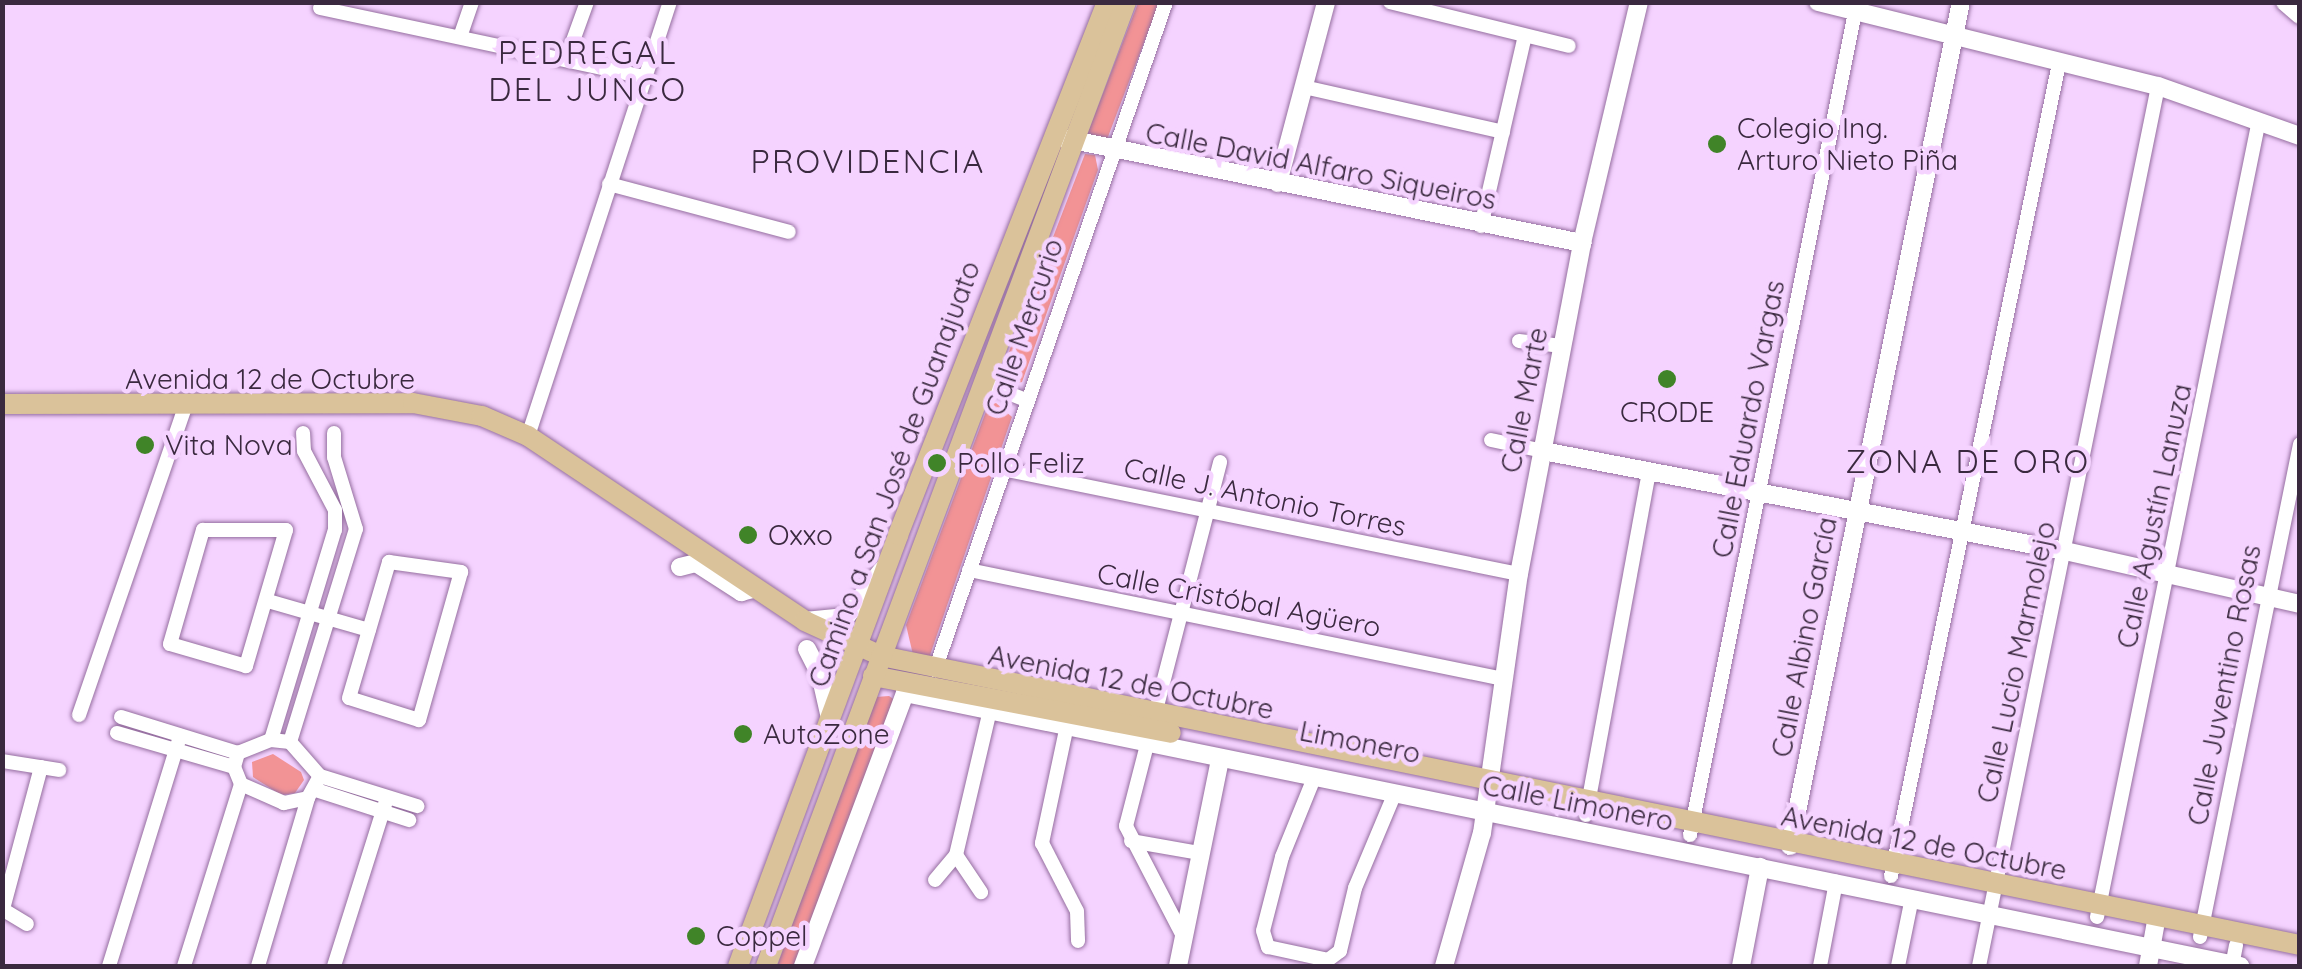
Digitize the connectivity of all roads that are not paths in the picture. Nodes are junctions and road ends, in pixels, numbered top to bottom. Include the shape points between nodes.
1 (472, 2) edge
2 (587, 2) edge
3 (670, 2) edge
4 (1166, 2) edge
5 (1326, 2) edge
6 (1390, 2) edge
7 (1639, 2) edge
8 (1818, 2) edge
9 (1961, 2) edge
10 (2285, 2) edge
11 (1105, 3) edge
12 (320, 8) dead end
13 (359, 9) edge
14 (1121, 10) edge
15 (1855, 12) junction
16 (2300, 15) edge
17 (1525, 36) junction
18 (460, 37) junction
19 (1952, 38) junction
20 (1569, 46) dead end
21 (566, 60) junction
22 (2059, 63) junction
23 (644, 76) junction
24 (2158, 86) junction
25 (1304, 88) junction
26 (2258, 125) junction
27 (1502, 132) junction
28 (1050, 135) junction
29 (2300, 136) edge
30 (1074, 140) junction
31 (1110, 152) junction
32 (1278, 183) junction
33 (609, 184) junction
34 (1481, 226) junction
35 (789, 232) dead end
36 (1582, 243) junction
37 (1518, 341) dead end
38 (1562, 346) junction
39 (983, 383) junction
40 (1026, 400) junction
41 (2, 404) edge
42 (185, 408) junction
43 (303, 433) dead end
44 (334, 433) dead end
45 (528, 436) junction
46 (1491, 440) dead end
47 (2300, 444) edge
48 (1543, 451) junction
49 (1220, 462) dead end
50 (1002, 469) junction
51 (1649, 472) junction
52 (1758, 494) junction
53 (1208, 510) junction
54 (1856, 514) junction
55 (1961, 532) junction
56 (2064, 551) junction
57 (886, 566) junction
58 (680, 567) dead end
59 (969, 570) junction
60 (1519, 574) junction
61 (2168, 574) junction
62 (757, 588) junction
63 (2266, 597) junction
64 (268, 601) junction
65 (2300, 604) edge
66 (310, 612) junction
67 (1179, 614) junction
68 (330, 618) junction
69 (805, 620) junction
70 (369, 630) junction
71 (857, 646) junction
72 (807, 649) dead end
73 (877, 666) junction
74 (916, 678) junction
75 (1499, 678) junction
76 (79, 714) dead end
77 (989, 714) junction
78 (121, 716) dead end
79 (830, 725) junction
80 (1066, 730) junction
81 (1148, 731) junction
82 (117, 733) dead end
83 (271, 740) junction
84 (290, 742) junction
85 (178, 743) junction
86 (236, 760) junction
87 (1220, 760) junction
88 (2, 761) edge
89 (41, 767) junction
90 (59, 770) dead end
91 (1314, 778) junction
92 (240, 784) junction
93 (315, 788) junction
94 (1395, 793) junction
95 (1483, 801) junction
96 (385, 805) junction
97 (416, 806) dead end
98 (1588, 810) junction
99 (409, 820) dead end
100 (1691, 831) junction
101 (1131, 840) junction
102 (1200, 853) junction
103 (956, 855) junction
104 (1787, 858) junction
105 (1760, 867) junction
106 (1892, 870) junction
107 (935, 880) dead end
108 (1836, 882) junction
109 (981, 892) dead end
110 (1992, 897) junction
111 (1912, 898) junction
112 (3, 909) edge
113 (2098, 911) junction
114 (27, 924) dead end
115 (2154, 930) junction
116 (2201, 932) junction
117 (1183, 936) junction
118 (1078, 940) dead end
119 (2300, 945) edge
120 (2300, 957) edge
121 (2236, 961) edge
122 (109, 966) edge
123 (184, 966) edge
124 (258, 966) edge
125 (334, 966) edge
126 (738, 966) edge
127 (766, 966) edge
128 (803, 966) edge
129 (1178, 966) edge
130 (1432, 966) edge
131 (1444, 966) edge
132 (1741, 966) edge
133 (1820, 966) edge
134 (1898, 966) edge
135 (1979, 966) edge
136 (2148, 966) edge

1 - 18 street
2 - 21 street
3 - 23 street
4 - 31 street, Calle Mercurio
5 - 25 street
6 - 17 street
7 - 36 street, Calle Marte
8 - 15 street
9 - 19 street, Calle Albino García
10 - 16 street
11 - 28 main road, Camino a San José de Guanajuato
12 - 13 street
13 - 18 street
14 - 30 main road, Camino a San José de Guanajuato
15 - 19 street
15 - 52 street, Calle Eduardo Vargas
17 - 20 street
17 - 27 street
18 - 21 street
19 - 22 street
19 - 54 street, Calle Albino García
21 - 23 street
22 - 24 street
22 - 55 street
23 - 33 street
24 - 26 street
24 - 56 street, Calle Lucio Marmolejo
25 - 27 street
25 - 32 street
26 - 29 street
26 - 61 street, Calle Agustín Lanuza
27 - 34 street
28 - 30 street, Calle David Alfaro Siqueiros
28 - 57 main road, Camino a San José de Guanajuato
30 - 31 street, Calle David Alfaro Siqueiros
30 - 39 main road, Camino a San José de Guanajuato
31 - 32 street, Calle David Alfaro Siqueiros
31 - 40 street, Calle Mercurio
32 - 34 street, Calle David Alfaro Siqueiros
33 - 35 street
33 - 45 street
34 - 36 street, Calle David Alfaro Siqueiros
36 - 38 street, Calle Marte
37 - 38 street
38 - 48 street, Calle Marte
39 - 40 street
39 - 73 main road, Camino a San José de Guanajuato
40 - 50 street, Calle Mercurio
41 - 42 main road, Avenida 12 de Octubre
42 - 45 main road, Avenida 12 de Octubre via 413,404 482,416
42 - 76 street
43 - 66 street via 304,451 335,510 336,530
44 - 68 street via 334,457 356,529
45 - 62 main road, Avenida 12 de Octubre
46 - 48 street
47 - 63 street, Calle Juventino Rosas
48 - 51 street
48 - 60 street, Calle Marte
49 - 53 street
50 - 53 street, Calle J. Antonio Torres
50 - 59 street, Calle Mercurio
51 - 52 street
51 - 98 street
52 - 54 street
52 - 100 street, Calle Eduardo Vargas
53 - 60 street, Calle J. Antonio Torres
53 - 67 street
54 - 55 street
54 - 104 street, Calle Albino García
55 - 56 street
55 - 106 street
56 - 61 street
56 - 110 street, Calle Lucio Marmolejo
57 - 69 street via 846,617
57 - 71 main road, Camino a San José de Guanajuato
58 - 62 street via 696,563 741,592
59 - 67 street, Calle Cristóbal Agüero
59 - 74 street, Calle Mercurio
60 - 75 street, Calle Marte
61 - 63 street
61 - 113 street, Calle Agustín Lanuza
62 - 69 main road, Avenida 12 de Octubre
63 - 65 street
63 - 116 street, Calle Juventino Rosas
64 - 64 street via 286,530 204,530 170,644 246,666
64 - 66 street
66 - 68 street
66 - 83 street
67 - 75 street, Calle Cristóbal Agüero
67 - 81 street
68 - 70 street
68 - 84 street
69 - 71 main road, Avenida 12 de Octubre
70 - 70 street via 349,698 419,720 460,572 389,562
71 - 73 main road, Avenida 12 de Octubre
71 - 79 main road, Camino a San José de Guanajuato
72 - 79 street via 824,686
73 - 74 main road, Avenida 12 de Octubre
73 - 127 main road, Camino a San José de Guanajuato
74 - 77 street, Calle Limonero
74 - 81 main road, Avenida 12 de Octubre
74 - 128 street
75 - 95 street, Calle Marte
77 - 80 street, Calle Limonero
77 - 103 street
78 - 85 street
79 - 126 main road, Camino a San José de Guanajuato
80 - 81 street, Calle Limonero
80 - 118 street via 1042,843 1077,911
81 - 87 street, Calle Limonero
81 - 95 main road, Avenida 12 de Octubre
81 - 101 street via 1126,826
82 - 85 street
83 - 84 street
83 - 86 street
84 - 93 street
85 - 86 street
85 - 122 street
86 - 92 street
87 - 91 street, Calle Limonero
87 - 102 street
88 - 89 street
89 - 90 street
89 - 112 street
91 - 94 street, Calle Limonero
91 - 94 street via 1282,856 1263,931 1268,946 1328,960 1340,950 1355,888
92 - 93 street via 284,803
92 - 123 street
93 - 96 street
93 - 124 street
94 - 95 street, Calle Limonero
95 - 98 main road, Avenida 12 de Octubre
95 - 105 street, Calle Limonero
95 - 130 street
95 - 131 street via 1482,833
96 - 97 street
96 - 99 street
96 - 125 street
98 - 100 main road, Avenida 12 de Octubre
100 - 104 main road, Avenida 12 de Octubre
101 - 102 street
101 - 117 street
102 - 117 street
103 - 107 street
103 - 109 street
104 - 105 street, Calle Limonero
104 - 106 main road, Avenida 12 de Octubre
104 - 108 street, Calle Limonero
105 - 132 street
106 - 110 main road, Avenida 12 de Octubre
108 - 111 street, Calle Limonero
108 - 133 street
110 - 111 street, Calle Limonero
110 - 113 main road, Avenida 12 de Octubre
110 - 115 street, Calle Limonero
110 - 135 street, Calle Lucio Marmolejo
111 - 134 street
112 - 114 street
113 - 115 main road, Avenida 12 de Octubre
115 - 116 main road, Avenida 12 de Octubre
115 - 121 street, Calle Limonero
115 - 136 street
116 - 119 main road, Avenida 12 de Octubre
116 - 121 main road, Avenida 12 de Octubre
117 - 129 street
120 - 121 main road, Avenida 12 de Octubre

